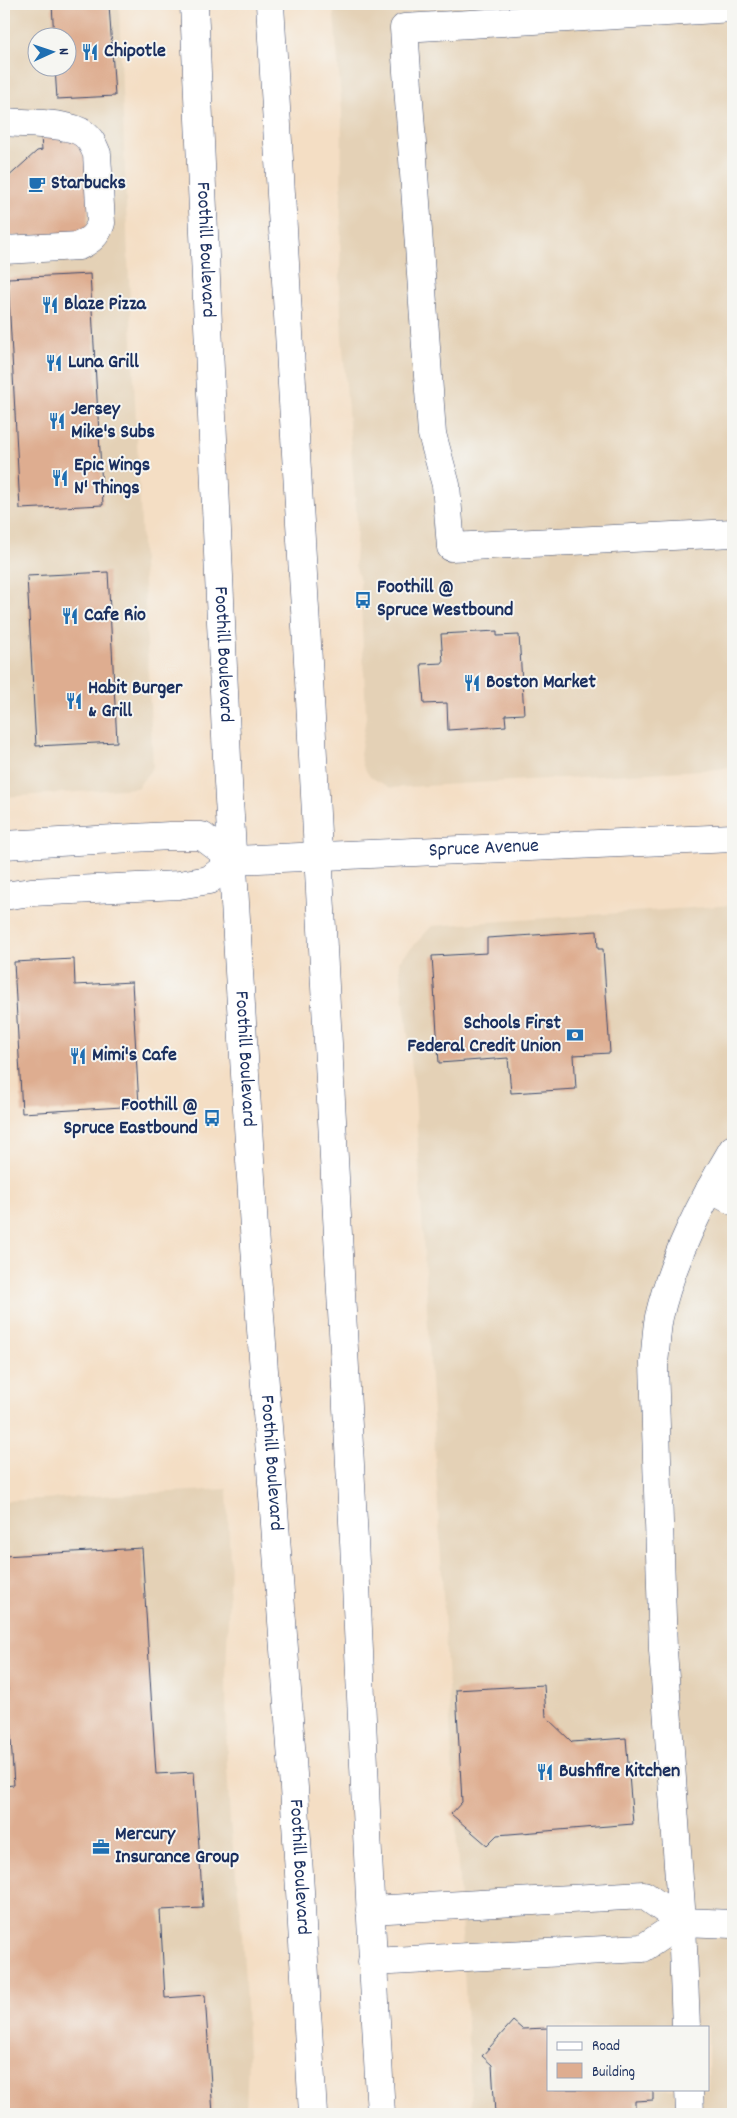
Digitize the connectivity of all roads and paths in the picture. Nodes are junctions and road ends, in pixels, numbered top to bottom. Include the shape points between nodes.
1 (194, 4) edge
2 (270, 4) edge
3 (733, 8) edge
4 (513, 13) edge
5 (4, 122) edge
6 (4, 250) edge
7 (733, 533) edge
8 (733, 838) edge
9 (4, 845) edge
10 (319, 855) junction
11 (234, 860) junction
12 (4, 896) edge
13 (733, 1149) edge
14 (710, 1189) junction
15 (733, 1201) edge
16 (370, 1910) junction
17 (682, 1922) junction
18 (733, 1924) edge
19 (372, 1962) junction
20 (686, 2026) edge
21 (688, 2090) edge
22 (313, 2114) edge
23 (381, 2114) edge
24 (690, 2114) edge

1 - 11 main road, Foothill Boulevard
2 - 10 main road
3 - 4 main road
4 - 7 main road via 404,28 432,434 446,484 451,547
5 - 6 main road via 73,128 85,134 97,154 101,223 97,233 79,246
8 - 10 main road, Spruce Avenue
9 - 11 main road via 202,836
10 - 11 main road, Spruce Avenue
10 - 16 main road
11 - 12 main road via 209,880 179,885
11 - 22 main road, Foothill Boulevard via 255,1246 294,1788
13 - 14 main road
14 - 15 main road
14 - 17 main road via 679,1256 659,1318 654,1363 663,1650
16 - 17 main road via 644,1895
16 - 19 main road
17 - 18 main road
17 - 19 main road via 643,1948
17 - 20 main road
19 - 23 main road
21 - 24 main road

